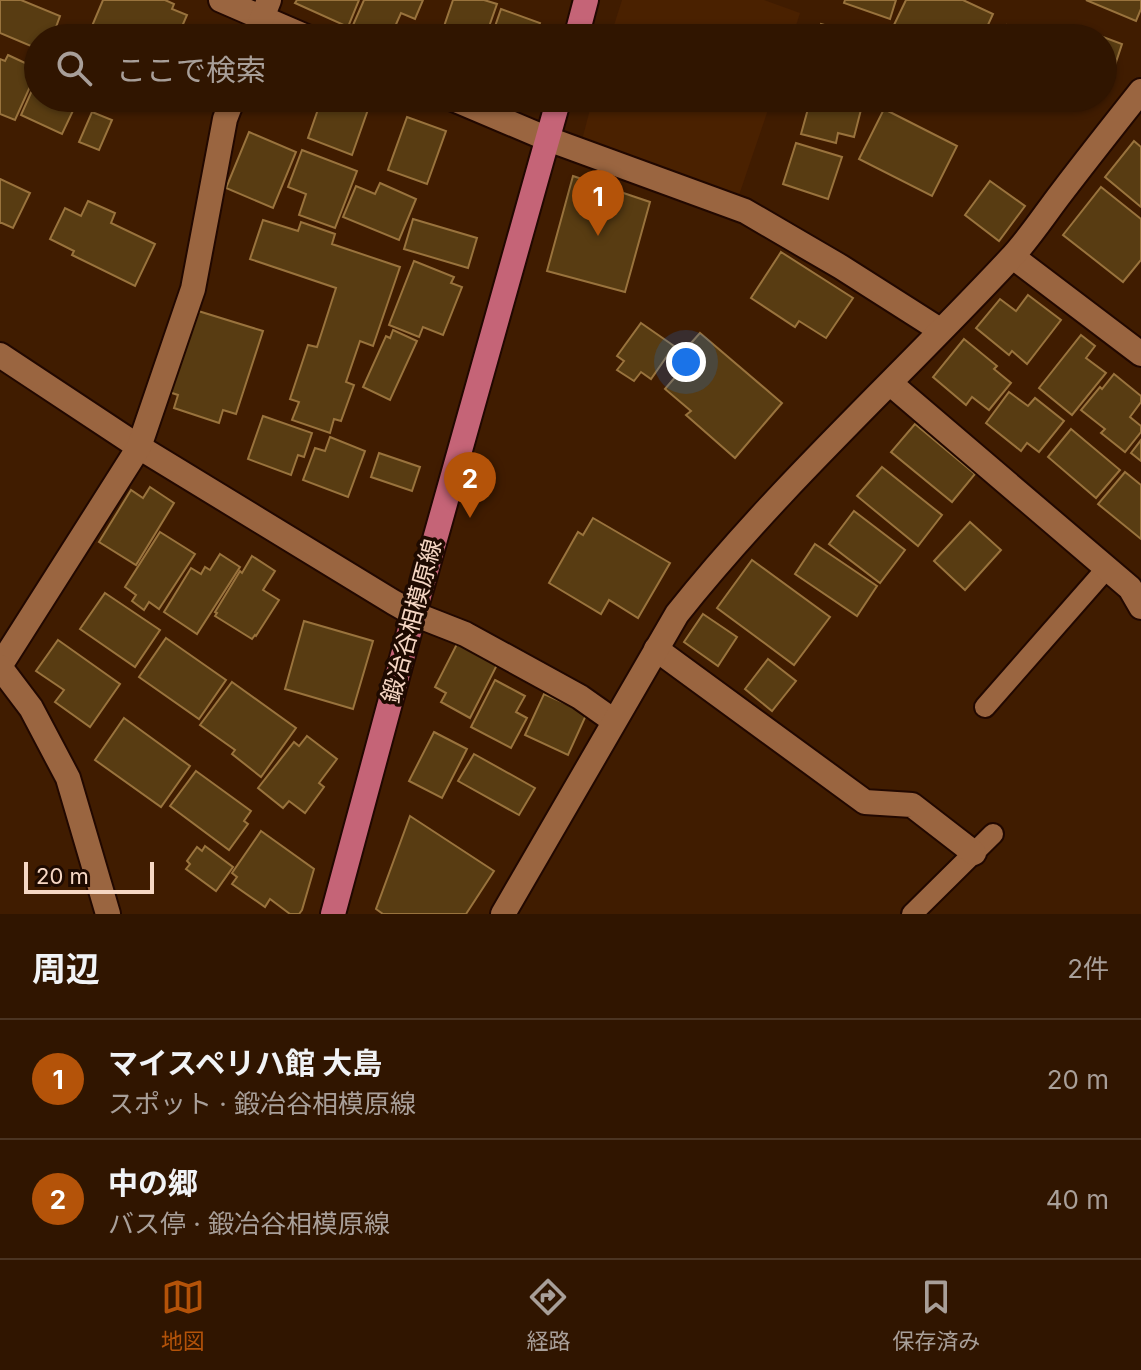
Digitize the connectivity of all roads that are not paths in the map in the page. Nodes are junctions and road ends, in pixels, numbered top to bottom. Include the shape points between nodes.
1 (221, 0) edge
2 (586, 0) edge
3 (261, 19) edge
4 (580, 24) edge
5 (1141, 91) edge
6 (228, 112) edge
7 (484, 112) edge
8 (555, 112) edge
9 (548, 139) junction
10 (1013, 257) junction
11 (940, 330) junction
12 (1141, 354) edge
13 (0, 355) edge
14 (891, 384) junction
15 (139, 447) junction
16 (1107, 568) junction
17 (1141, 607) edge
18 (414, 614) junction
19 (656, 649) junction
20 (0, 667) edge
21 (985, 707) dead end
22 (614, 721) junction
23 (993, 834) dead end
24 (974, 853) junction
25 (108, 914) edge
26 (333, 914) edge
27 (503, 914) edge
28 (912, 914) edge

1 - 3 street
2 - 4 main road
5 - 10 street
6 - 15 street via 193,289
7 - 9 street
8 - 9 main road, 鍛冶谷相模原線
9 - 11 street via 745,211
9 - 18 main road, 鍛冶谷相模原線
10 - 11 street
10 - 12 street
11 - 14 street
13 - 15 street
14 - 16 street
14 - 19 street via 712,569
15 - 18 street
15 - 20 street
16 - 17 street via 1130,588
16 - 21 lane
18 - 22 street via 465,634
18 - 26 main road, 鍛冶谷相模原線
19 - 22 street
19 - 24 street via 865,802 912,805
20 - 25 street via 31,708 68,778
22 - 27 street
23 - 24 lane
24 - 28 lane

